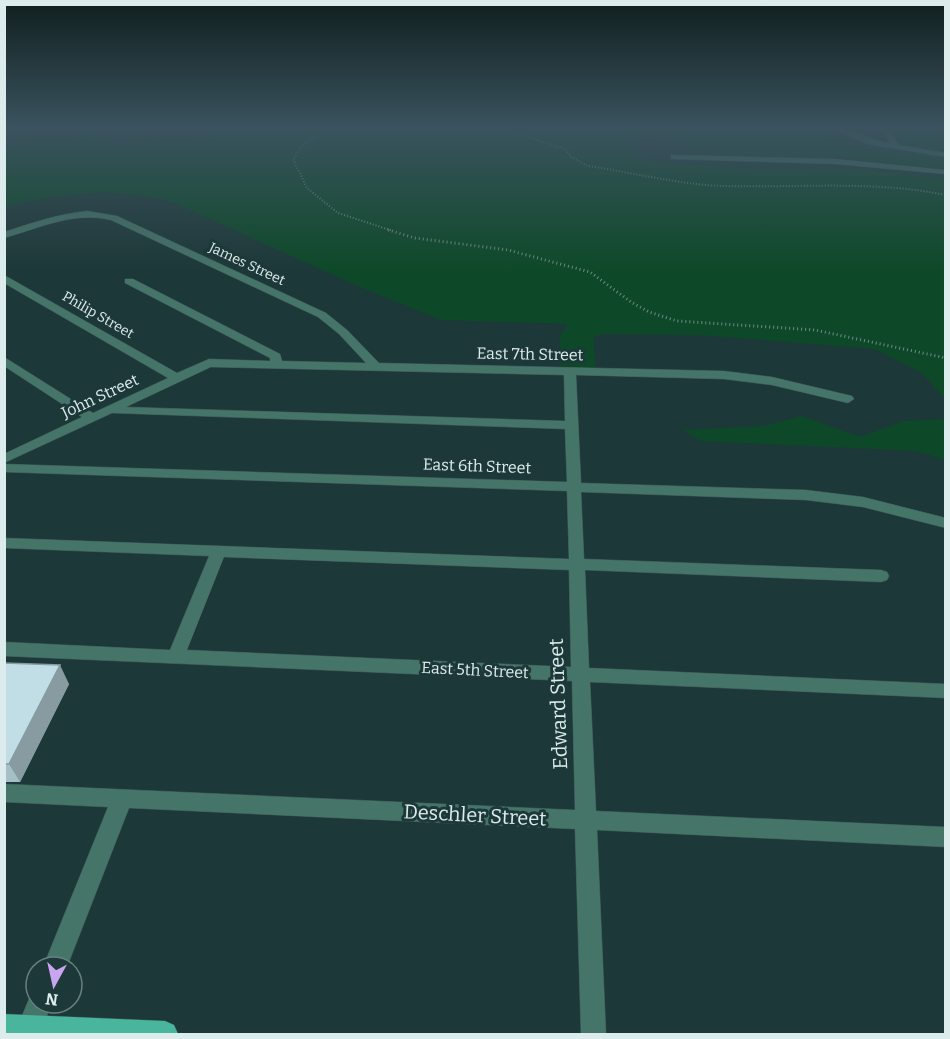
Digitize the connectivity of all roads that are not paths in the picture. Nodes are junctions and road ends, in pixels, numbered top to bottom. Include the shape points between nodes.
1 (4, 235) edge
2 (4, 278) edge
3 (129, 281) dead end
4 (4, 360) edge
5 (209, 363) joint
6 (276, 364) junction
7 (376, 367) junction
8 (570, 372) junction
9 (177, 378) junction
10 (848, 399) dead end
11 (108, 410) junction
12 (92, 418) junction
13 (572, 425) junction
14 (4, 459) edge
15 (4, 468) edge
16 (574, 487) junction
17 (945, 523) edge
18 (4, 543) edge
19 (219, 550) junction
20 (576, 564) junction
21 (881, 576) dead end
22 (4, 649) edge
23 (176, 657) junction
24 (580, 675) junction
25 (945, 692) edge
26 (4, 793) edge
27 (122, 799) junction
28 (585, 820) junction
29 (945, 837) edge
30 (60, 955) edge
31 (35, 1015) edge
32 (4, 1027) edge
33 (30, 1028) junction
34 (165, 1035) edge
35 (592, 1035) edge

1 - 7 street, James Street via 60,218 90,214 121,221 312,309 343,332
2 - 9 street, Philip Street
3 - 6 street via 229,334 269,350 276,356
4 - 12 street
5 - 6 street, East 7th Street
5 - 9 street, John Street
6 - 7 street, East 7th Street
7 - 8 street, East 7th Street
8 - 10 street, East 7th Street via 740,376
8 - 13 street, Edward Street
9 - 11 street, John Street
11 - 12 street, John Street
11 - 13 street
12 - 14 street, John Street
13 - 16 street, Edward Street
15 - 16 street, East 6th Street
16 - 17 street, East 6th Street via 825,496
16 - 20 street, Edward Street
18 - 19 street
19 - 20 street
19 - 23 street
20 - 21 street
20 - 24 street, Edward Street
22 - 23 street, East 5th Street
23 - 24 street, East 5th Street
24 - 25 street, East 5th Street
24 - 28 street, Edward Street
26 - 27 street, Deschler Street
27 - 28 street, Deschler Street
27 - 30 street
28 - 29 street, Deschler Street
28 - 35 street, Edward Street
31 - 33 street
32 - 33 main road
33 - 34 main road

